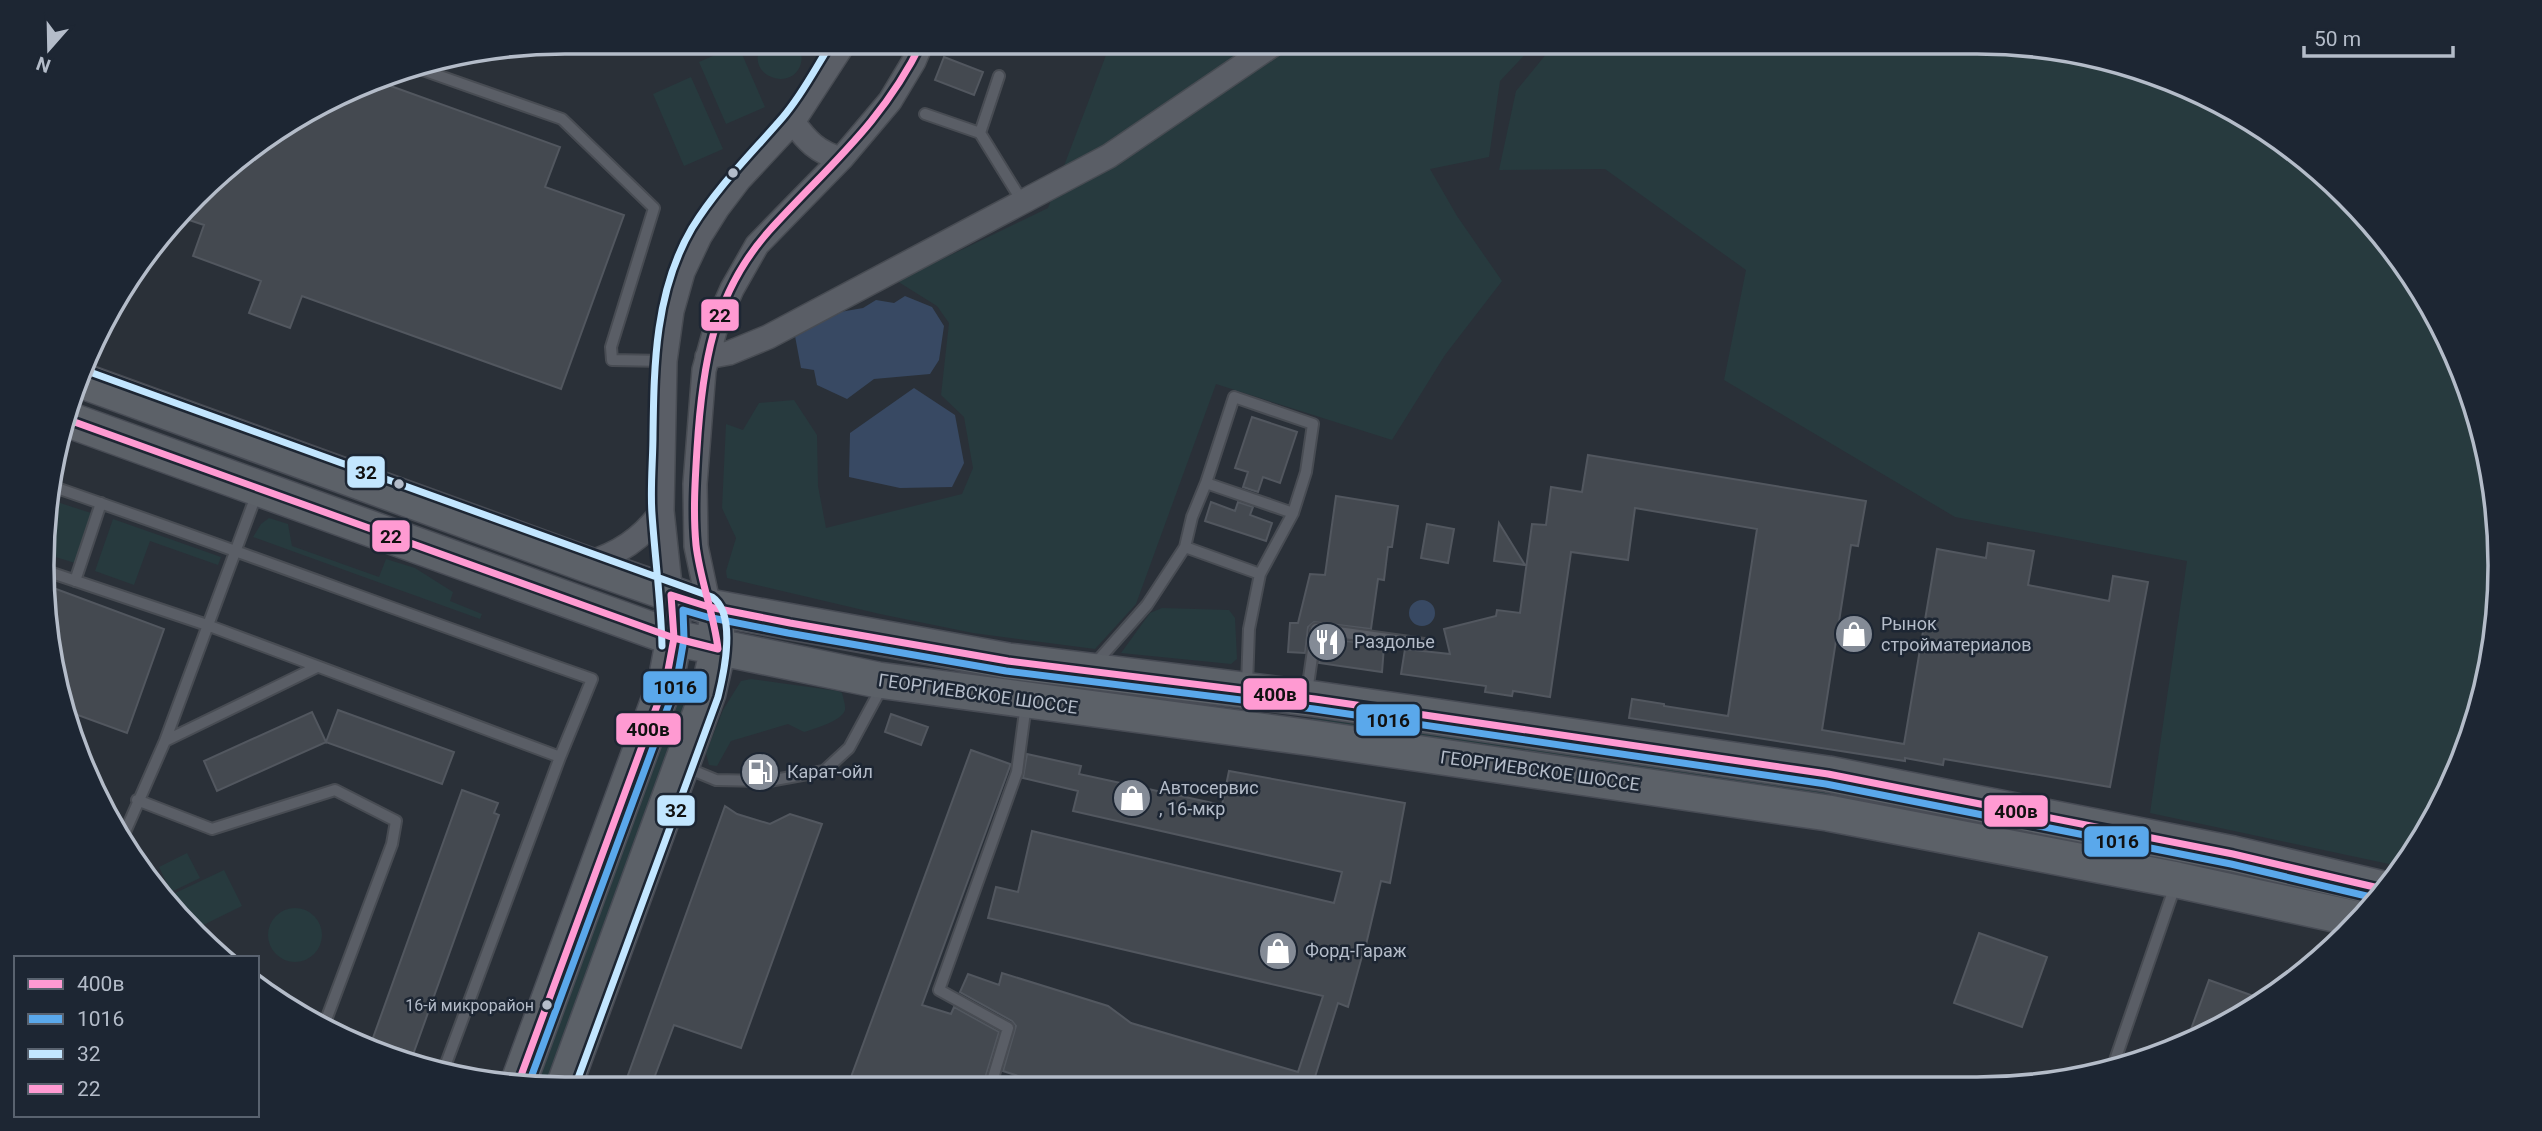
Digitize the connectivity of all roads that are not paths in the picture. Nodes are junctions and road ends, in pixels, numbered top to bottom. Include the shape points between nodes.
1 (837, 54) edge
2 (917, 54) edge
3 (1259, 54) edge
4 (430, 73) edge
5 (999, 76) dead end
6 (925, 114) dead end
7 (793, 122) junction
8 (980, 133) junction
9 (841, 159) junction
10 (1022, 201) junction
11 (707, 357) junction
12 (664, 361) junction
13 (88, 383) edge
14 (75, 422) edge
15 (1206, 483) junction
16 (61, 488) edge
17 (259, 488) junction
18 (101, 503) junction
19 (662, 511) junction
20 (1293, 513) junction
21 (1185, 547) junction
22 (236, 550) junction
23 (586, 564) junction
24 (1260, 573) junction
25 (54, 574) edge
26 (75, 581) junction
27 (671, 595) junction
28 (709, 607) junction
29 (207, 625) junction
30 (674, 638) junction
31 (1424, 644) dead end
32 (718, 649) junction
33 (317, 667) junction
34 (1088, 671) junction
35 (878, 680) junction
36 (1246, 691) junction
37 (1310, 698) junction
38 (1027, 701) junction
39 (1311, 738) junction
40 (165, 741) junction
41 (560, 757) junction
42 (680, 766) junction
43 (137, 800) junction
44 (127, 827) edge
45 (2177, 880) junction
46 (2374, 887) edge
47 (2348, 917) edge
48 (327, 1017) edge
49 (2116, 1057) edge
50 (447, 1062) edge
51 (521, 1075) edge
52 (567, 1077) edge
53 (993, 1077) edge

1 - 7 street
2 - 9 street via 890,102
3 - 10 street via 1109,156
4 - 12 lane via 562,119 654,208 611,347 612,360
5 - 8 lane
6 - 8 lane
7 - 9 street via 813,147
7 - 12 street via 739,180 700,236 671,311
8 - 10 lane
9 - 11 street via 757,245 732,289
10 - 11 street via 768,337 729,354
11 - 28 street via 695,484 696,546
12 - 19 street
13 - 23 main road
14 - 17 main road, ГЕОРГИЕВСКОЕ ШОССЕ
15 - 20 lane
15 - 20 lane via 1234,397 1313,424 1306,472
15 - 21 lane
16 - 18 lane
17 - 22 lane
17 - 30 main road, ГЕОРГИЕВСКОЕ ШОССЕ
18 - 22 lane
18 - 26 lane
19 - 23 street via 627,547
19 - 27 street
20 - 24 lane
21 - 24 lane
21 - 34 lane via 1147,606
22 - 29 lane
22 - 41 lane via 593,679
23 - 27 main road
24 - 36 lane
25 - 26 lane
26 - 29 lane
27 - 28 main road
27 - 30 main road
28 - 32 main road
28 - 34 main road
29 - 33 lane
29 - 40 lane
30 - 32 main road, ГЕОРГИЕВСКОЕ ШОССЕ
30 - 51 main road via 666,681
31 - 37 lane via 1316,629
32 - 35 main road, ГЕОРГИЕВСКОЕ ШОССЕ
32 - 42 main road via 708,693
33 - 40 lane
33 - 41 lane
34 - 36 main road
35 - 38 main road, ГЕОРГИЕВСКОЕ ШОССЕ
35 - 42 lane via 877,696 849,748 824,771 769,780 716,780
36 - 37 main road
37 - 39 street via 1296,714 1296,722
37 - 46 main road via 1828,774 2233,854
38 - 39 main road, ГЕОРГИЕВСКОЕ ШОССЕ
38 - 53 lane via 1017,772 939,990 1008,1028
39 - 45 main road, ГЕОРГИЕВСКОЕ ШОССЕ via 1828,813
40 - 43 lane
41 - 50 lane
42 - 52 main road
43 - 44 lane
43 - 48 lane via 212,829 335,790 396,821 392,844
45 - 47 main road, ГЕОРГИЕВСКОЕ ШОССЕ
45 - 49 lane

